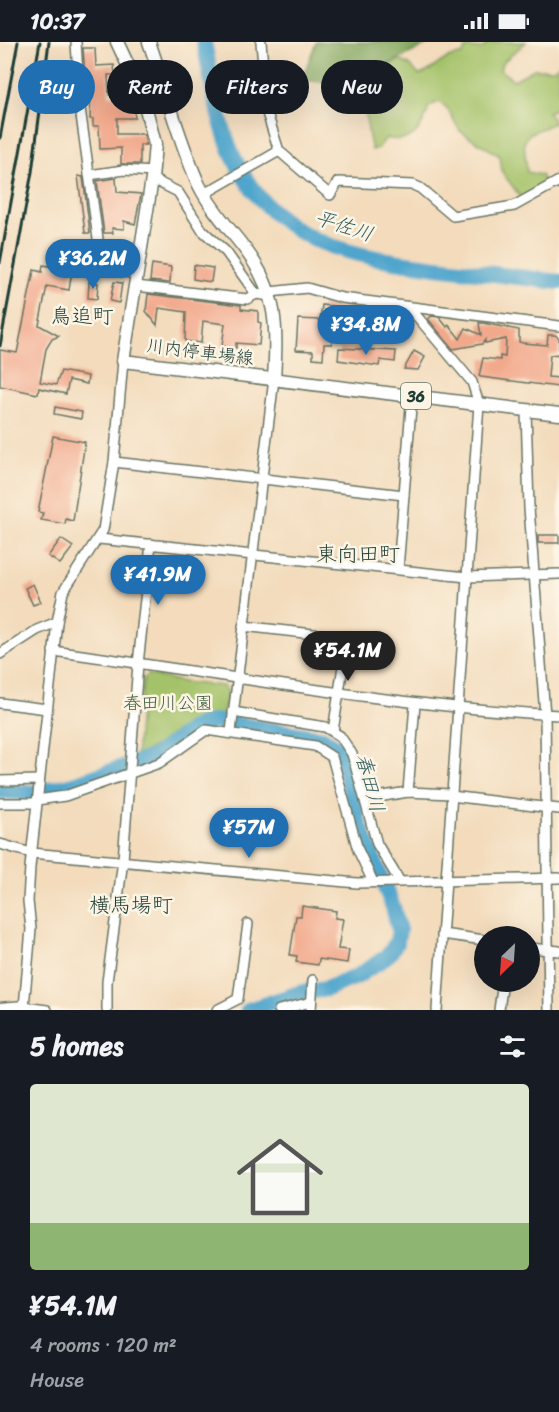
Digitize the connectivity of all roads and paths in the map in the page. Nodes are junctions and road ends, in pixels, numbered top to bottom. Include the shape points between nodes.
1 (76, 42) edge
2 (117, 42) edge
3 (150, 42) edge
4 (261, 42) edge
5 (279, 151) junction
6 (89, 175) junction
7 (152, 175) junction
8 (559, 181) edge
9 (204, 194) junction
10 (136, 280) junction
11 (256, 294) junction
12 (271, 294) junction
13 (410, 308) junction
14 (559, 326) edge
15 (123, 361) junction
16 (274, 379) junction
17 (412, 395) junction
18 (479, 404) junction
19 (526, 410) junction
20 (559, 414) edge
21 (114, 462) junction
22 (261, 478) junction
23 (404, 495) junction
24 (99, 539) junction
25 (152, 544) junction
26 (252, 555) junction
27 (398, 569) junction
28 (559, 574) edge
29 (534, 575) junction
30 (467, 577) junction
31 (57, 622) junction
32 (243, 626) junction
33 (53, 651) junction
34 (0, 654) edge
35 (138, 664) junction
36 (236, 679) junction
37 (339, 694) junction
38 (0, 703) edge
39 (415, 704) junction
40 (457, 708) junction
41 (47, 709) junction
42 (232, 714) junction
43 (545, 714) junction
44 (559, 715) edge
45 (231, 730) junction
46 (333, 731) junction
47 (129, 772) junction
48 (0, 781) edge
49 (39, 782) junction
50 (408, 792) junction
51 (451, 795) junction
52 (365, 799) junction
53 (37, 800) junction
54 (0, 803) edge
55 (545, 808) junction
56 (559, 809) edge
57 (0, 844) edge
58 (31, 853) junction
59 (123, 860) junction
60 (547, 878) junction
61 (559, 878) edge
62 (396, 880) junction
63 (446, 880) junction
64 (375, 882) junction
65 (248, 924) dead end
66 (442, 934) junction
67 (474, 939) edge
68 (540, 950) edge
69 (548, 951) junction
70 (559, 951) edge
71 (313, 982) dead end
72 (501, 992) edge
73 (311, 1003) edge
74 (0, 1009) edge
75 (24, 1009) edge
76 (47, 1010) edge
77 (107, 1010) edge
78 (217, 1010) edge
79 (279, 1010) edge
80 (436, 1010) edge
81 (499, 1010) edge
82 (549, 1010) edge

1 - 6 street
2 - 7 main road via 143,97 155,136
3 - 9 main road via 176,126
4 - 5 street via 267,113
5 - 8 street via 330,195 338,183 413,185 453,216 514,206
5 - 9 street
6 - 7 street via 124,170
6 - 10 street via 102,268
7 - 10 main road
7 - 11 street via 178,192 202,230 226,252
9 - 12 main road via 256,263
10 - 11 street via 247,299
10 - 15 main road
11 - 12 street
12 - 13 street via 307,288 342,298
12 - 16 main road via 276,322
13 - 14 street
13 - 18 street via 472,382
15 - 16 main road, 川内停車場線
15 - 21 street
16 - 17 main road, 36
16 - 22 street
17 - 18 main road, 36
17 - 23 street
18 - 19 main road, 36
18 - 30 street
19 - 20 main road, 36
19 - 29 street
21 - 22 street
21 - 24 street
22 - 23 street
22 - 26 street
23 - 27 street
24 - 25 street
24 - 31 street via 63,592
25 - 26 street
25 - 35 street
26 - 27 street
26 - 32 street
27 - 30 street
28 - 29 street
29 - 30 street
29 - 43 street
30 - 40 street
31 - 33 street
31 - 34 street
32 - 36 street
32 - 37 street via 332,636 345,653
33 - 35 street
33 - 41 street
35 - 36 street
35 - 47 street
36 - 37 street
36 - 42 street
37 - 39 street
37 - 46 street
38 - 41 street
39 - 40 street
39 - 50 street
40 - 43 street
40 - 51 street
41 - 49 street
42 - 45 street
42 - 46 street
43 - 44 street
43 - 55 street
45 - 47 street via 200,732 169,758
45 - 64 street via 328,752 358,850
46 - 52 street via 352,753
47 - 53 street via 64,796
47 - 59 street
48 - 49 street
49 - 53 street
50 - 51 street
50 - 52 street
51 - 55 street
51 - 63 street
52 - 62 street via 377,844
53 - 54 street
53 - 58 street
55 - 56 street
55 - 60 street
57 - 58 street
58 - 59 street
58 - 75 street via 31,929
59 - 64 street
59 - 77 street via 107,981
60 - 61 street
60 - 63 street
60 - 69 street
62 - 63 street
62 - 64 street
63 - 66 street
65 - 78 street via 238,999
66 - 67 street
66 - 80 street
68 - 69 street
69 - 70 street
69 - 82 street
71 - 73 street
72 - 81 street
73 - 79 street
74 - 75 main road
75 - 76 street

